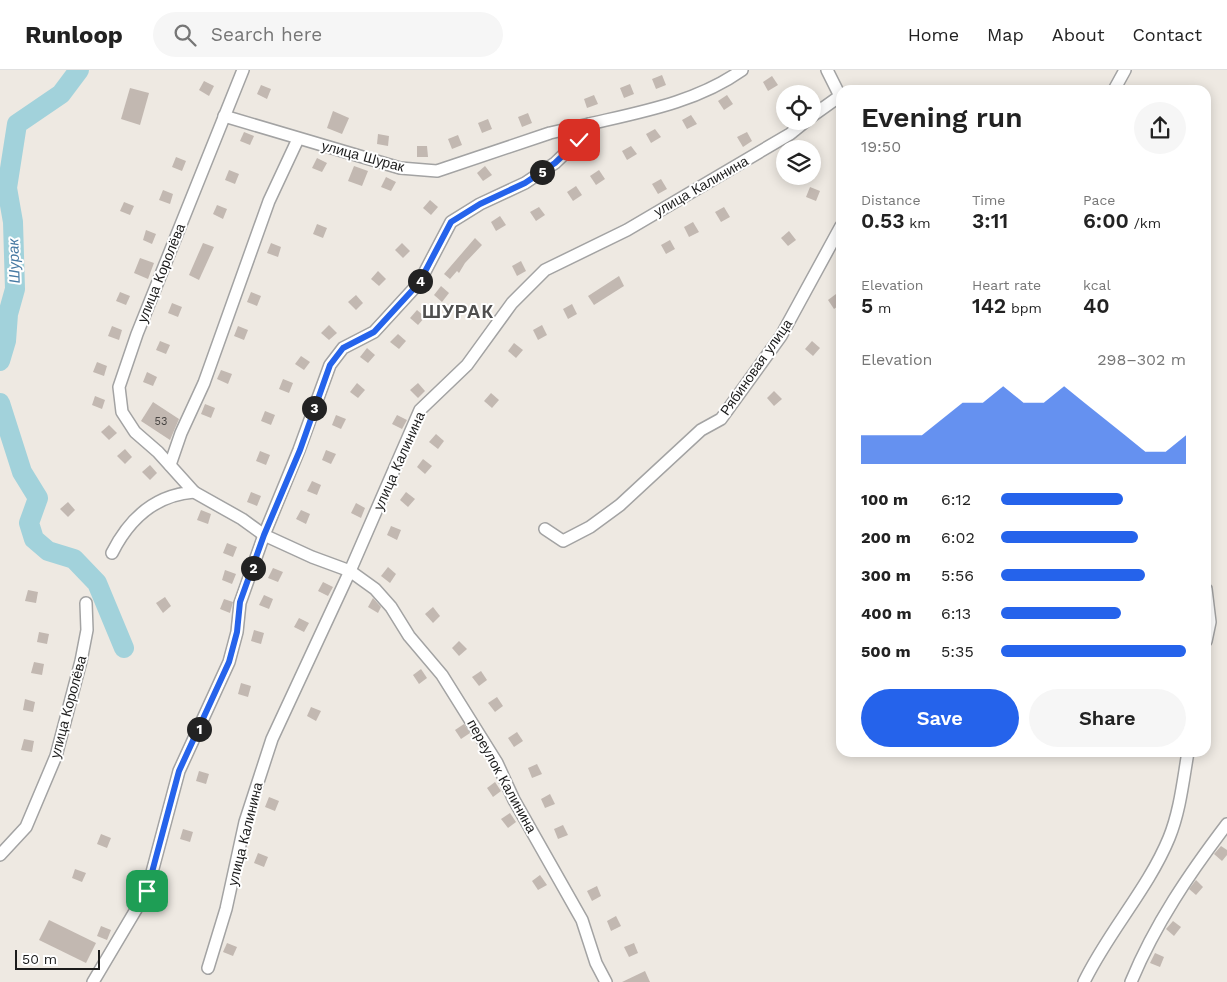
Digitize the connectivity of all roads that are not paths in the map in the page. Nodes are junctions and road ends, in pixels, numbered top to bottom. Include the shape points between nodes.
1 (243, 70) edge
2 (742, 70) edge
3 (827, 70) edge
4 (1125, 70) edge
5 (1117, 85) edge
6 (836, 89) edge
7 (836, 100) edge
8 (821, 110) edge
9 (224, 116) junction
10 (589, 124) junction
11 (795, 130) edge
12 (298, 139) junction
13 (836, 235) edge
14 (170, 465) junction
15 (194, 492) junction
16 (545, 529) dead end
17 (264, 535) junction
18 (112, 553) dead end
19 (350, 570) junction
20 (86, 603) dead end
21 (1187, 757) edge
22 (1227, 824) edge
23 (0, 855) edge
24 (208, 968) dead end
25 (93, 982) edge
26 (606, 982) edge
27 (1084, 982) edge
28 (1131, 982) edge

1 - 9 street, улица Королёва
2 - 10 street, улица Шурак via 669,106
3 - 6 street
4 - 5 street
7 - 8 street
9 - 12 street, улица Шурак
9 - 14 street, улица Королёва via 137,334 120,387 122,412 135,432
10 - 12 street, улица Шурак via 550,133 437,171 400,168
10 - 17 street via 579,140 555,163 525,183 451,222 419,283 374,332 343,348 330,365 300,450
11 - 19 street, улица Калинина via 627,230 545,270 512,303 467,365 420,410
12 - 14 street via 269,201 204,384
13 - 16 street, Рябиновая улица via 781,336 721,419 701,430 620,505 590,527 563,541
14 - 15 street, улица Королёва
15 - 17 street
15 - 18 street via 176,493 140,512
17 - 19 street, переулок Калинина
17 - 25 street via 240,602 229,662 179,771 147,891
19 - 24 street, улица Калинина via 272,739 245,822 226,909
19 - 26 street, переулок Калинина via 375,589 391,607 474,724 582,920
20 - 23 street, улица Королёва via 87,630 81,661 56,756 26,827
21 - 27 street via 1170,837
22 - 28 street via 1188,875 1145,949

